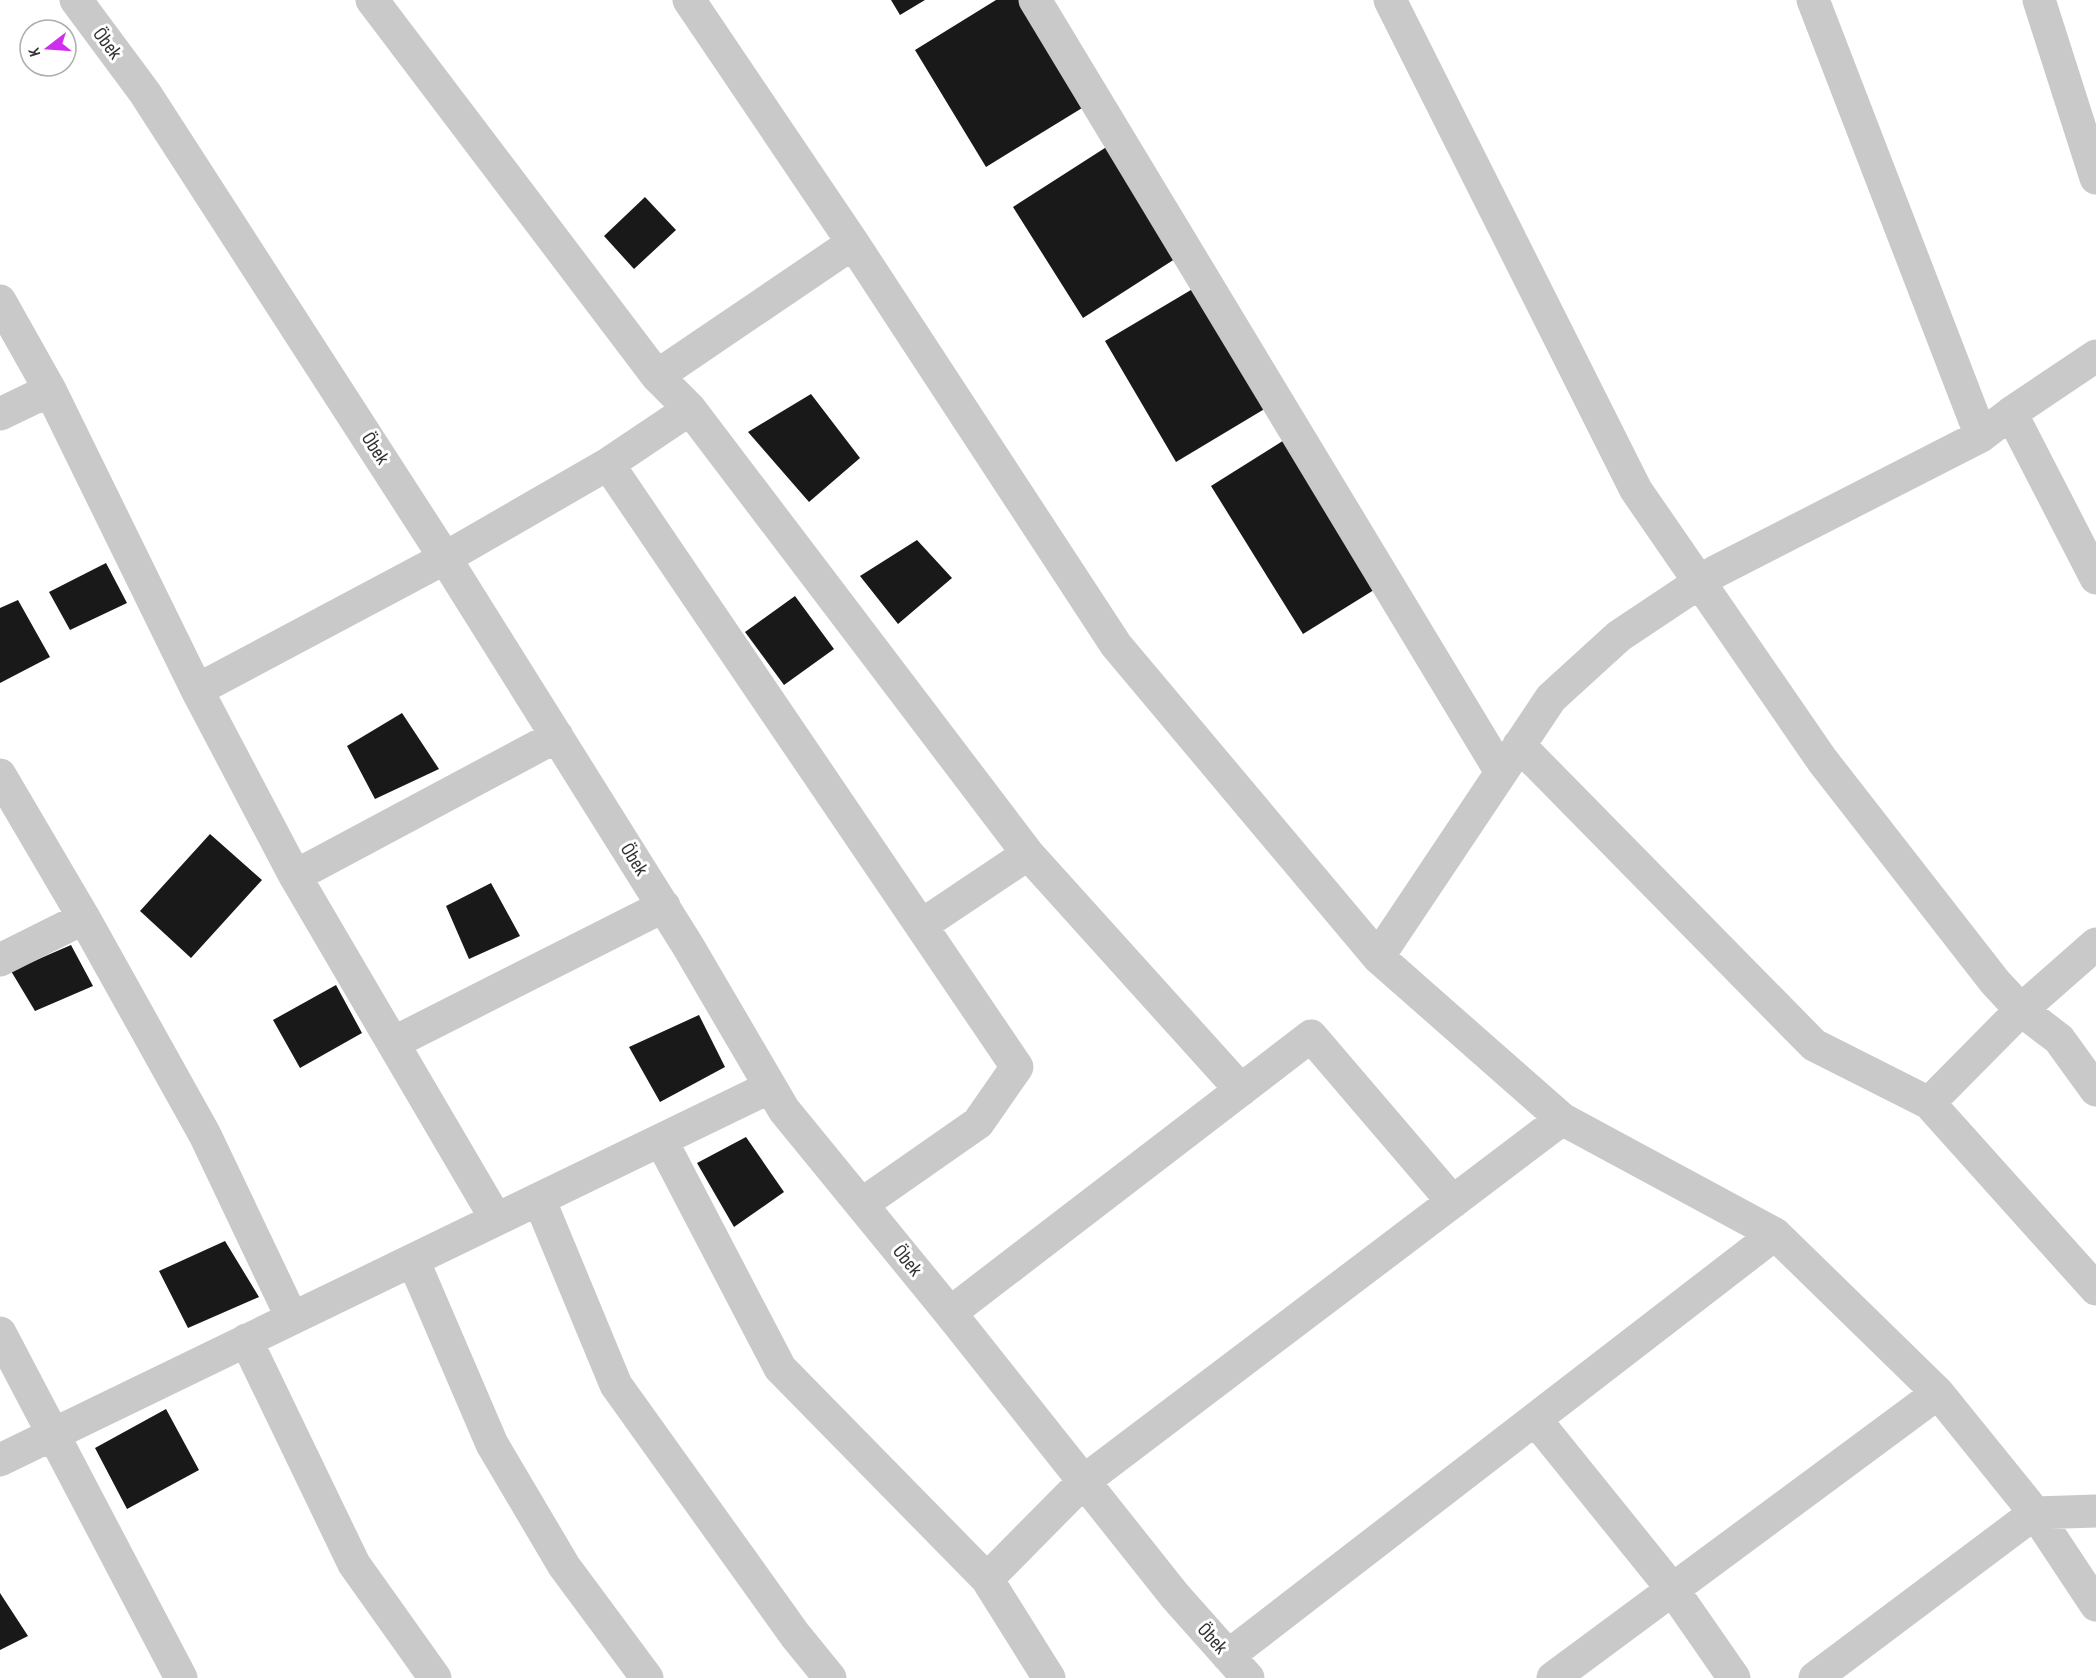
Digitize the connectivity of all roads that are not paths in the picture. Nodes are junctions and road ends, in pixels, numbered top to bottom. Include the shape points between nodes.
1 (76, 0) edge
2 (372, 0) edge
3 (689, 0) edge
4 (1035, 0) edge
5 (1390, 0) edge
6 (1813, 0) edge
7 (2039, 0) edge
8 (2096, 178) edge
9 (853, 243) junction
10 (0, 301) edge
11 (2096, 357) edge
12 (657, 376) junction
13 (50, 390) junction
14 (690, 409) junction
15 (2011, 413) junction
16 (0, 414) edge
17 (1981, 436) junction
18 (608, 464) junction
19 (445, 558) junction
20 (2096, 578) edge
21 (1700, 583) junction
22 (197, 690) junction
23 (557, 735) junction
24 (1510, 758) junction
25 (0, 775) edge
26 (1028, 854) junction
27 (296, 876) junction
28 (664, 906) junction
29 (84, 918) junction
30 (922, 925) junction
31 (2096, 944) edge
32 (1378, 957) junction
33 (0, 960) edge
34 (2021, 1010) junction
35 (393, 1043) junction
36 (770, 1087) junction
37 (1241, 1090) junction
38 (2096, 1090) edge
39 (1929, 1103) junction
40 (1562, 1119) junction
41 (661, 1140) junction
42 (539, 1199) junction
43 (1453, 1202) junction
44 (862, 1204) junction
45 (496, 1219) junction
46 (1775, 1234) junction
47 (413, 1260) junction
48 (2096, 1289) edge
49 (951, 1313) junction
50 (292, 1318) junction
51 (0, 1333) edge
52 (246, 1340) junction
53 (1938, 1393) junction
54 (1534, 1419) junction
55 (53, 1434) junction
56 (0, 1460) edge
57 (1084, 1481) junction
58 (2096, 1510) edge
59 (2035, 1513) junction
60 (987, 1579) junction
61 (1673, 1590) junction
62 (2096, 1605) edge
63 (1238, 1667) edge
64 (181, 1678) edge
65 (435, 1678) edge
66 (647, 1678) edge
67 (830, 1678) edge
68 (1049, 1678) edge
69 (1553, 1678) edge
70 (1734, 1678) edge
71 (1815, 1678) edge

1 - 19 street, Öbek via 146,93
2 - 12 street
3 - 9 street
4 - 24 street
5 - 21 street via 1636,490
6 - 17 street
7 - 8 street
9 - 12 street
9 - 32 street via 1116,645
10 - 13 street
11 - 15 street
12 - 14 street
13 - 16 street
13 - 22 street
14 - 18 street
14 - 26 street
15 - 17 street
15 - 20 street
17 - 21 street
18 - 19 street
18 - 30 street
19 - 22 street
19 - 23 street, Öbek
21 - 24 street via 1619,636 1551,698
21 - 34 street via 1822,760
22 - 27 street
23 - 27 street
23 - 28 street, Öbek
24 - 32 street
24 - 39 street via 1814,1045
25 - 29 street
26 - 30 street
26 - 37 street
27 - 35 street
28 - 35 street
28 - 36 street, Öbek
29 - 33 street
29 - 50 street via 205,1135
30 - 44 street via 1017,1066 978,1123
31 - 34 street
32 - 40 street
34 - 38 street via 2059,1040
34 - 39 street
35 - 45 street
36 - 41 street
36 - 44 street, Öbek via 784,1110
37 - 43 street via 1311,1036
37 - 49 street
39 - 48 street
40 - 43 street
40 - 46 street
41 - 42 street
41 - 60 street via 780,1368
42 - 45 street
42 - 67 street via 616,1385
43 - 57 street
44 - 49 street, Öbek
45 - 47 street
46 - 53 street
46 - 54 street
47 - 50 street
47 - 66 street via 492,1444 564,1566
49 - 57 street, Öbek
50 - 52 street
51 - 55 street
52 - 55 street
52 - 65 street via 354,1564
53 - 59 street
53 - 61 street
54 - 61 street
54 - 63 street
55 - 56 street
55 - 64 street
57 - 60 street
57 - 63 street, Öbek via 1175,1596
58 - 59 street
59 - 62 street
59 - 71 street
60 - 68 street
61 - 69 street
61 - 70 street

